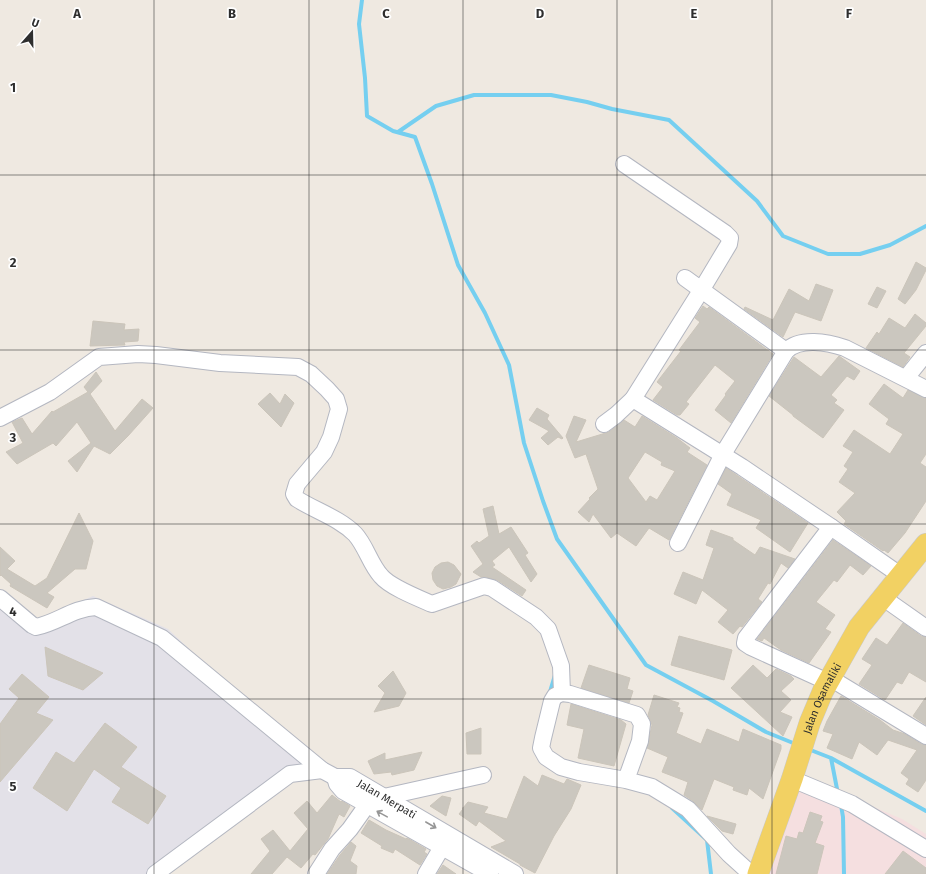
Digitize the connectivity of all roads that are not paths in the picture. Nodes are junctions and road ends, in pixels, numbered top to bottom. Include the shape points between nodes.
1 (624, 164) dead end
2 (685, 278) dead end
3 (702, 290) junction
4 (786, 351) junction
5 (926, 354) edge
6 (906, 378) junction
7 (926, 389) edge
8 (633, 399) junction
9 (2, 417) edge
10 (604, 424) dead end
11 (722, 454) junction
12 (831, 527) junction
13 (678, 543) dead end
14 (926, 544) edge
15 (900, 575) junction
16 (882, 597) junction
17 (0, 598) edge
18 (926, 628) edge
19 (829, 680) junction
20 (562, 693) junction
21 (926, 736) edge
22 (794, 771) junction
23 (328, 773) junction
24 (483, 775) dead end
25 (626, 780) junction
26 (384, 797) junction
27 (367, 805) junction
28 (442, 847) junction
29 (926, 849) edge
30 (155, 874) edge
31 (316, 874) edge
32 (426, 874) edge
33 (490, 874) edge
34 (515, 874) edge
35 (751, 874) edge
36 (758, 874) edge

1 - 3 street via 730,238
2 - 3 street
3 - 4 street
3 - 8 street
4 - 6 street via 792,345 800,343 832,344
4 - 11 street
5 - 6 street
6 - 7 street
8 - 10 street
8 - 11 street
9 - 20 street via 50,392 99,357 138,354 220,363 298,367 311,374 327,389 336,399 339,409 324,452 297,484 294,494 297,500 343,524 356,535 381,576 414,596 432,604 484,586 492,588 536,617 548,629 561,666
11 - 12 street
11 - 13 street
12 - 15 street
12 - 19 street via 745,642 751,647
14 - 15 main road, Jalan Osamaliki
15 - 16 main road, Jalan Osamaliki
16 - 18 street
16 - 19 main road, Jalan Osamaliki via 859,627
17 - 23 street via 36,627 68,614 96,607 162,638
19 - 21 street
19 - 22 main road, Jalan Osamaliki via 810,722
20 - 25 street via 637,715 642,724 640,741
20 - 25 street via 555,696 552,701 541,748 546,757 561,767
22 - 29 street via 832,797 852,804
22 - 36 main road, Jalan Osamaliki
23 - 26 street, Jalan Merpati via 350,777
23 - 27 street, Jalan Merpati via 343,791
23 - 30 street via 290,774
24 - 26 street
25 - 35 street via 652,787 688,809
26 -> 34 street, Jalan Merpati
28 -> 27 street, Jalan Merpati
27 - 31 street
28 - 32 street
28 - 33 street, Jalan Merpati

